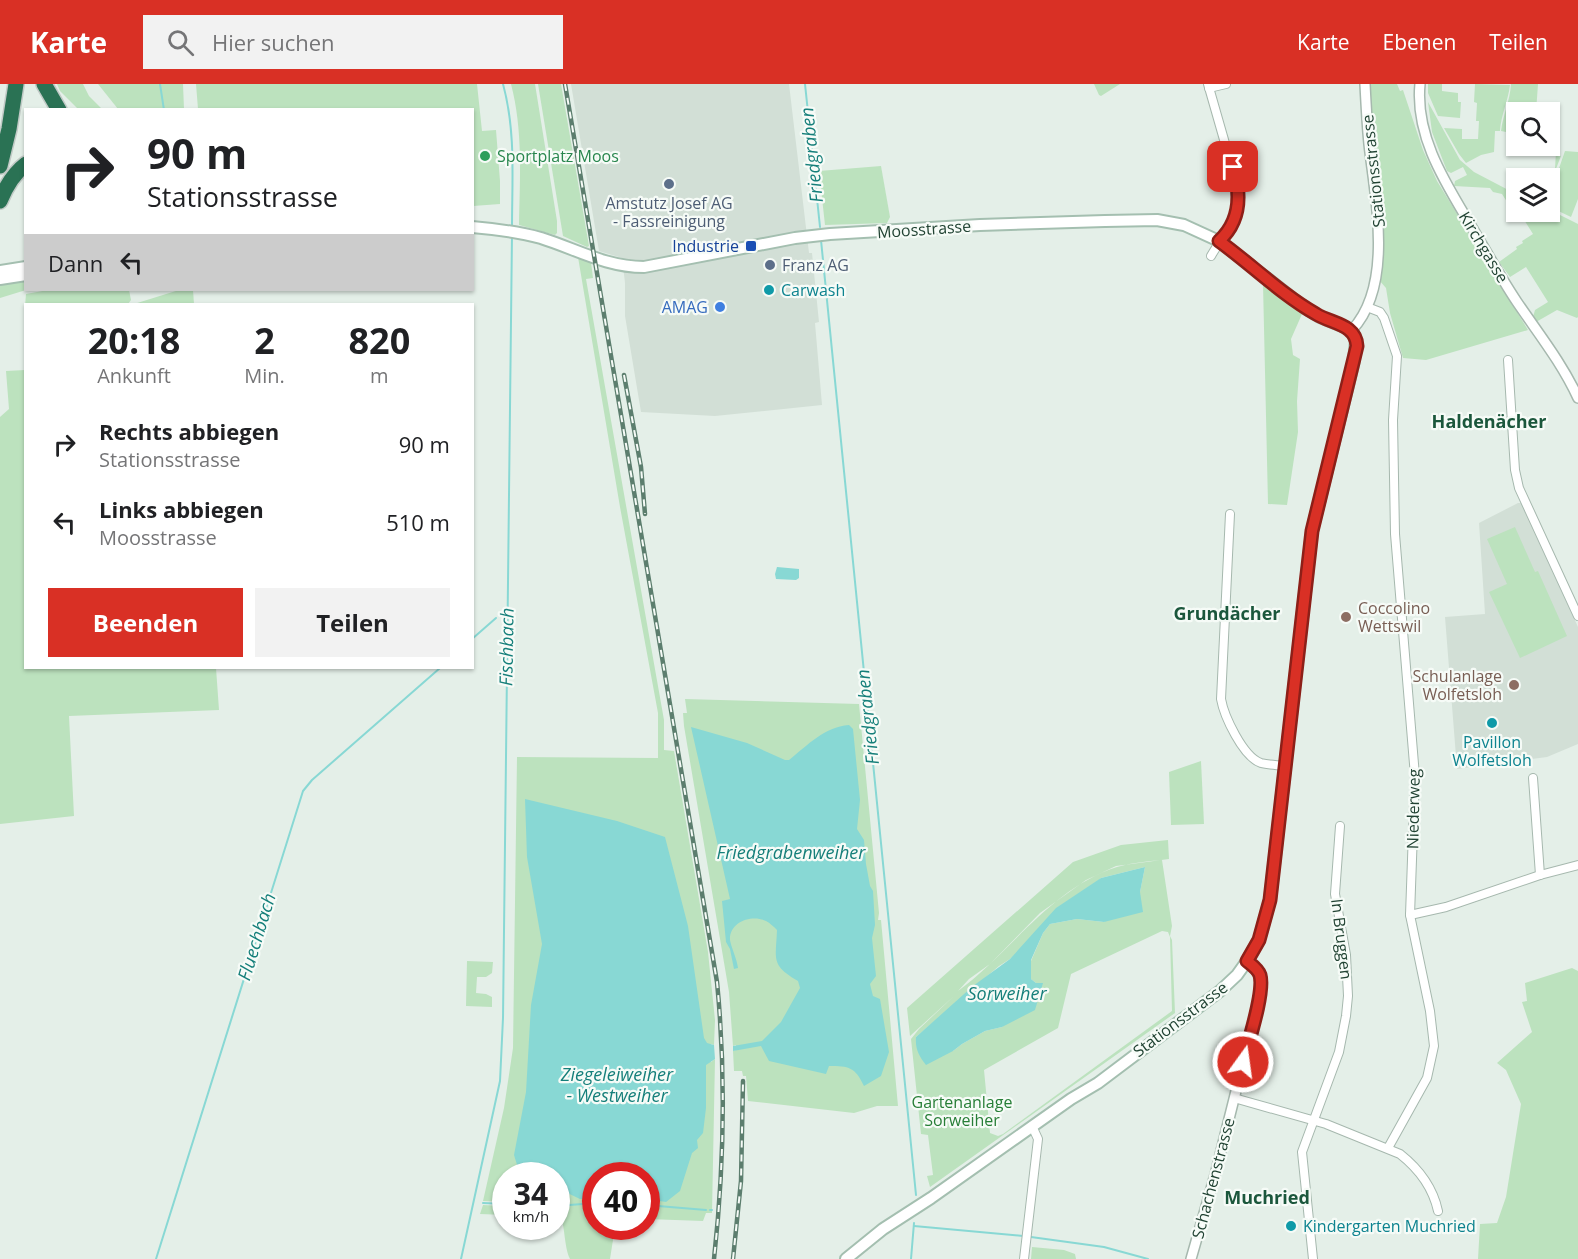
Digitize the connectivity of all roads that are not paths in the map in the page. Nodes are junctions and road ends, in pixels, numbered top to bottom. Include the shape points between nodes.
1 (16, 84) edge
2 (44, 84) edge
3 (1226, 84) edge
4 (1365, 84) edge
5 (1420, 84) edge
6 (1209, 86) edge
7 (57, 108) edge
8 (0, 166) edge
9 (24, 166) edge
10 (0, 201) edge
11 (474, 227) edge
12 (1219, 241) junction
13 (1211, 256) dead end
14 (24, 267) edge
15 (0, 271) edge
16 (24, 275) edge
17 (0, 279) edge
18 (1368, 307) junction
19 (1352, 330) junction
20 (1508, 360) dead end
21 (1578, 398) edge
22 (1230, 514) dead end
23 (1574, 597) edge
24 (1578, 616) edge
25 (1285, 766) junction
26 (1533, 778) dead end
27 (1340, 826) dead end
28 (1578, 865) edge
29 (1540, 875) junction
30 (1410, 915) junction
31 (1247, 961) junction
32 (1234, 1098) junction
33 (1313, 1119) junction
34 (1032, 1126) junction
35 (1388, 1148) junction
36 (1438, 1211) dead end
37 (1313, 1258) edge
38 (846, 1259) edge
39 (1024, 1259) edge
40 (1191, 1259) edge

1 - 8 highway
2 - 7 highway
3 - 6 street
4 - 18 street, Stationsstrasse via 1379,228 1376,273
5 - 21 street, Kirchgasse via 1426,134 1444,181
6 - 12 street via 1239,192 1232,224
9 - 10 highway via 13,176
11 - 12 main road, Moosstrasse via 542,238 629,267 655,266 811,236 992,225 1157,220 1195,228
12 - 13 street
12 - 19 main road, Moosstrasse via 1299,304
14 - 15 main road
16 - 17 main road
18 - 19 street, Stationsstrasse
18 - 30 street, Niederweg via 1384,318 1397,356 1393,420 1395,534 1415,776
19 - 25 main road, Stationsstrasse via 1356,340 1354,361 1312,531
20 - 23 street via 1519,488
22 - 25 street via 1221,699 1224,713 1248,753 1261,763
23 - 24 street
25 - 31 main road, Stationsstrasse via 1270,900 1259,940
26 - 29 street
27 - 33 street, In Bruggen via 1335,894 1348,975 1346,1016 1339,1052
28 - 29 street
29 - 30 street
30 - 35 street, Niederweg via 1434,1046 1427,1078
31 - 32 street, Schachenstrasse via 1260,975 1260,992
31 - 34 main road, Stationsstrasse via 1203,1005 1098,1083
32 - 33 street
32 - 40 street, Schachenstrasse
33 - 35 street
33 - 37 street, In Bruggen via 1302,1152
34 - 38 main road, Stationsstrasse
34 - 39 street via 1038,1139
35 - 36 street via 1420,1173 1435,1196

